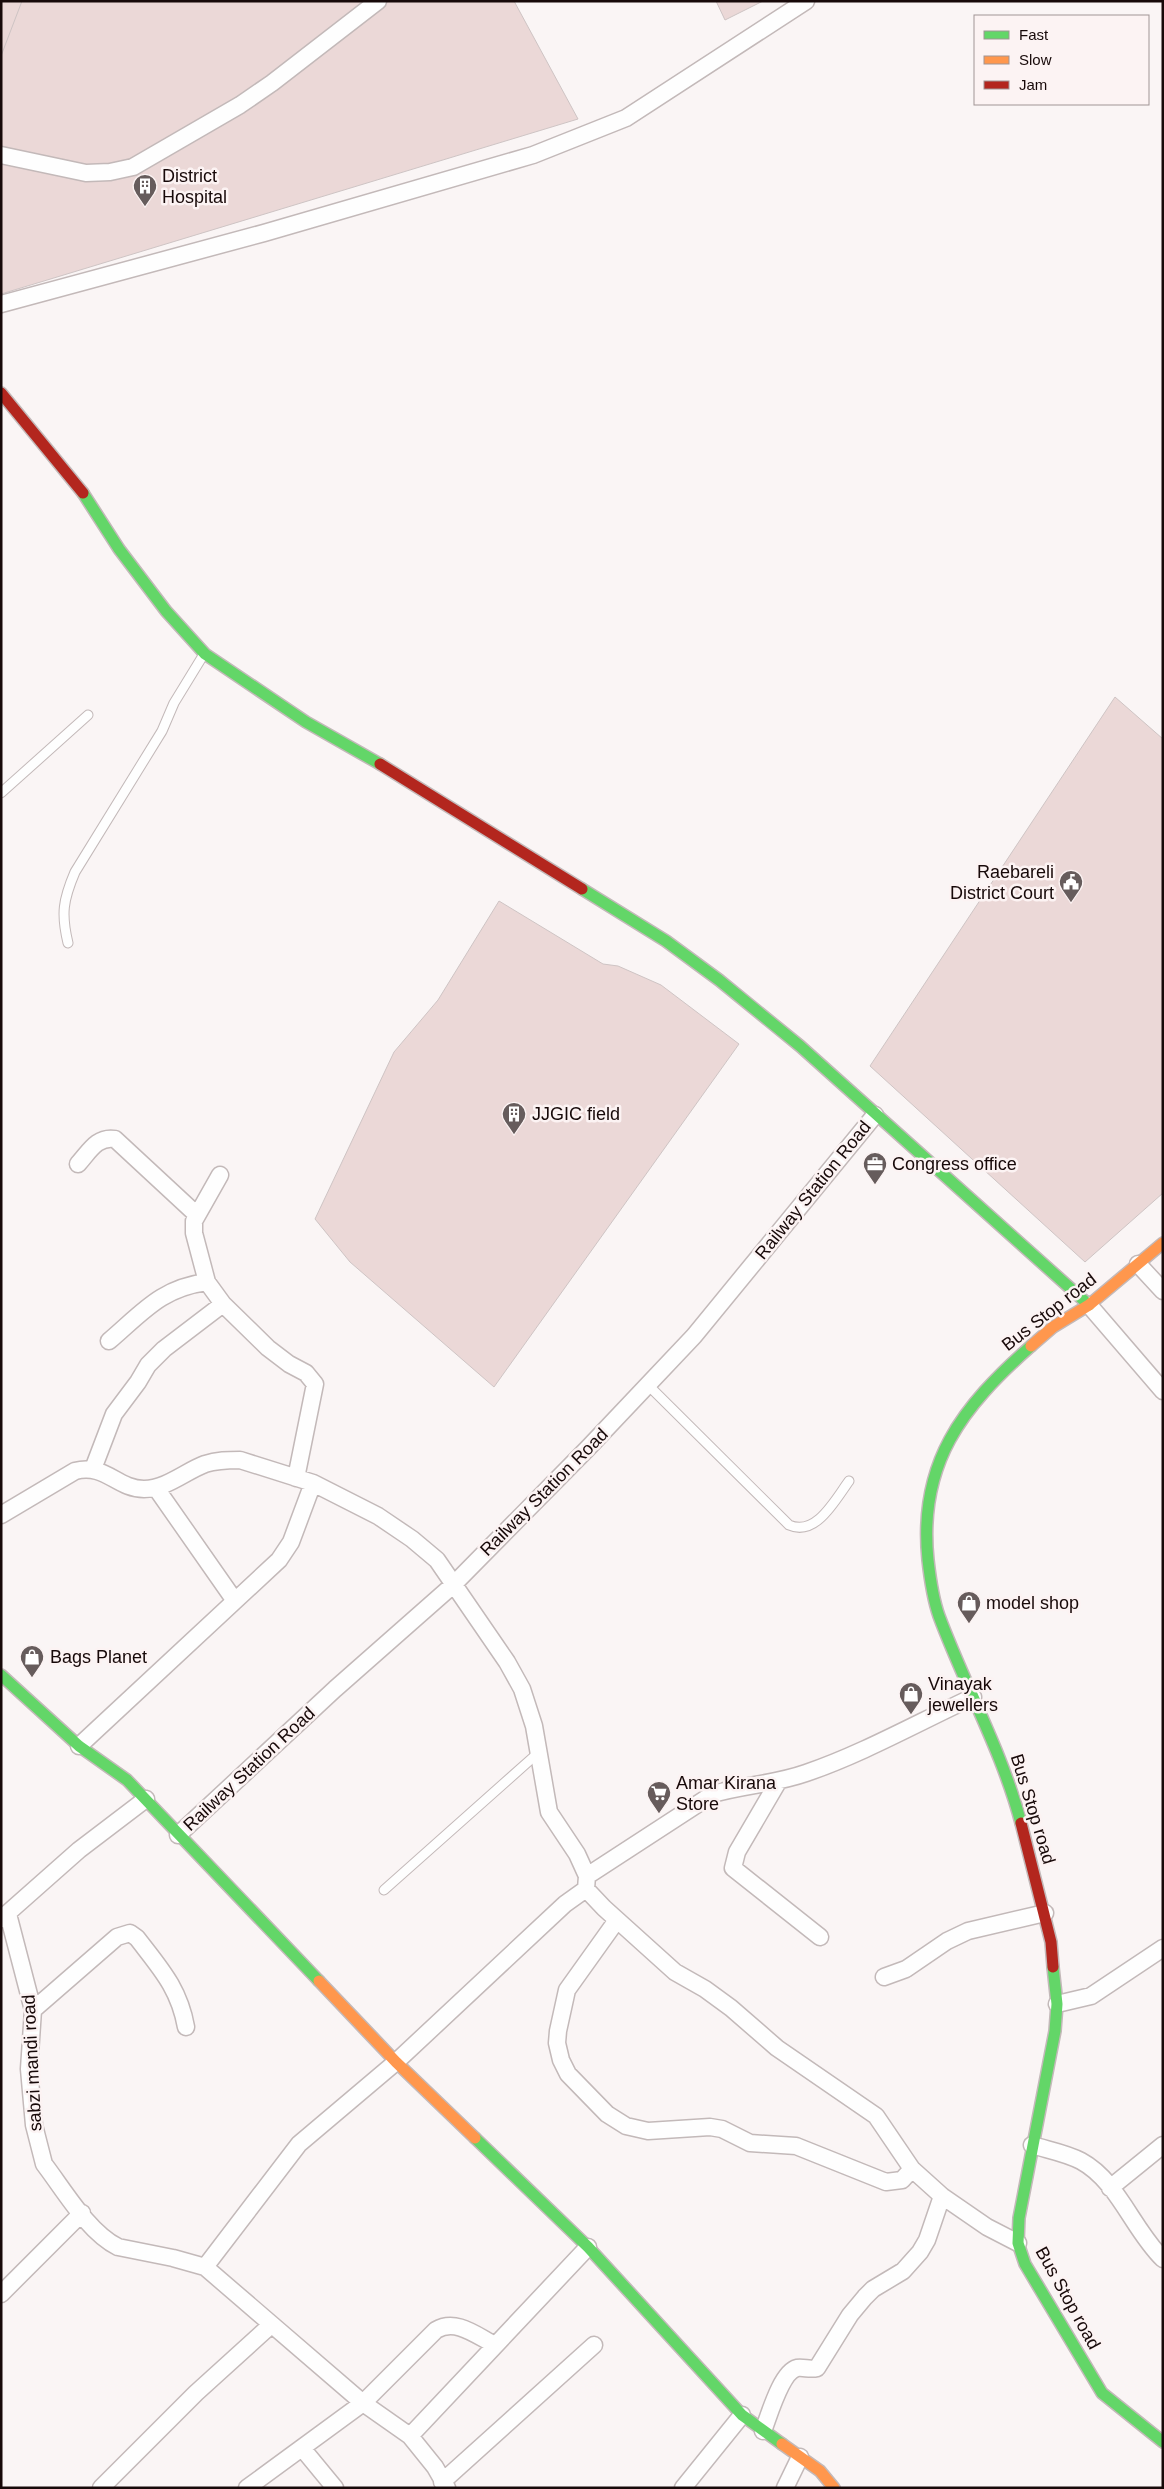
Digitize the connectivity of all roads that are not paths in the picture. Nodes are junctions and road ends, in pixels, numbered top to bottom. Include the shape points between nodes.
1 (378, 1) edge
2 (806, 1) edge
3 (1, 155) edge
4 (1, 304) edge
5 (1, 393) edge
6 (205, 654) junction
7 (88, 715) dead end
8 (1, 793) edge
9 (68, 943) dead end
10 (875, 1115) junction
11 (78, 1164) dead end
12 (220, 1175) dead end
13 (197, 1215) junction
14 (1163, 1243) edge
15 (1138, 1264) junction
16 (207, 1282) junction
17 (1163, 1291) edge
18 (222, 1304) junction
19 (1089, 1304) junction
20 (109, 1340) dead end
21 (648, 1385) junction
22 (1163, 1391) edge
23 (93, 1469) junction
24 (296, 1478) junction
25 (849, 1482) dead end
26 (313, 1483) junction
27 (156, 1488) junction
28 (1, 1515) edge
29 (453, 1585) junction
30 (236, 1601) junction
31 (1, 1675) edge
32 (973, 1697) junction
33 (79, 1746) junction
34 (538, 1753) junction
35 (778, 1782) junction
36 (146, 1799) junction
37 (178, 1835) junction
38 (587, 1882) junction
39 (384, 1890) dead end
40 (1044, 1913) junction
41 (4, 1917) edge
42 (617, 1920) junction
43 (820, 1937) dead end
44 (1163, 1948) edge
45 (884, 1977) dead end
46 (1056, 2004) junction
47 (34, 2010) junction
48 (186, 2027) dead end
49 (396, 2062) junction
50 (1032, 2145) junction
51 (1163, 2145) edge
52 (912, 2169) junction
53 (1110, 2188) junction
54 (942, 2196) junction
55 (82, 2213) junction
56 (1018, 2243) junction
57 (588, 2247) junction
58 (1163, 2259) edge
59 (205, 2267) junction
60 (1, 2294) edge
61 (271, 2325) junction
62 (495, 2345) junction
63 (594, 2345) dead end
64 (363, 2403) junction
65 (742, 2415) junction
66 (763, 2431) junction
67 (410, 2436) junction
68 (1163, 2442) edge
69 (302, 2448) junction
70 (800, 2457) junction
71 (445, 2485) edge
72 (101, 2488) edge
73 (247, 2488) edge
74 (335, 2488) edge
75 (683, 2488) edge
76 (785, 2488) edge
77 (834, 2488) edge

1 - 3 street via 240,105 133,166 110,172 86,173
2 - 4 street via 626,118 533,155
5 - 6 street via 82,492 160,603
6 - 9 lane via 174,703 162,731 75,872 68,887 62,920
6 - 10 street via 306,722 408,780 666,941 778,1027
7 - 8 lane
10 - 19 street
10 - 21 street, Railway Station Road via 694,1336
11 - 13 street via 98,1141 115,1139
12 - 13 street
13 - 16 street via 194,1233
14 - 15 street, Bus Stop road
15 - 17 street
15 - 19 street, Bus Stop road
16 - 18 street
16 - 20 street via 188,1284 166,1293
18 - 23 street via 148,1365 114,1414
18 - 24 street via 268,1348 312,1377 315,1384
19 - 22 street
19 - 32 street, Bus Stop road via 1053,1327 994,1379 964,1416 939,1459 930,1492 925,1532 929,1569 938,1614
21 - 25 lane via 789,1525 798,1529 816,1523
21 - 29 street, Railway Station Road
23 - 27 street via 131,1487
23 - 28 street via 75,1472
24 - 26 street
24 - 27 street via 240,1460 216,1461
26 - 29 street via 378,1516 412,1538 437,1560
26 - 30 street via 291,1542 279,1560
27 - 30 street
29 - 34 street via 522,1689 534,1726
29 - 37 street, Railway Station Road
30 - 33 street
31 - 33 street
32 - 35 street via 827,1765
32 - 40 street, Bus Stop road via 1011,1785
33 - 36 street via 127,1780
34 - 38 street via 549,1812 577,1854
34 - 39 lane
35 - 38 street via 713,1794
35 - 43 street via 737,1852 733,1868
36 - 37 street
36 - 41 street via 79,1850
37 - 49 street
38 - 42 street
38 - 49 street
40 - 45 street via 968,1930 906,1969
40 - 46 street, Bus Stop road via 1051,1942
41 - 47 street, sabzi mandi road
42 - 52 street via 675,1972 706,1989 778,2048 876,2116
42 - 52 street via 567,1990 557,2043 568,2074 606,2114 636,2130 710,2127 722,2129 750,2143 796,2146 886,2182 902,2180
44 - 46 street via 1091,1996
46 - 50 street, Bus Stop road via 1055,2031
47 - 48 street via 117,1937 130,1932 176,1991
47 - 55 street, sabzi mandi road via 29,2069 39,2151 44,2164
49 - 57 street
49 - 59 street via 299,2144
50 - 53 street via 1070,2155 1083,2162
50 - 56 street, Bus Stop road
51 - 53 street
52 - 54 street
53 - 58 street via 1150,2247
54 - 56 street via 987,2227
54 - 66 street via 927,2240 913,2262 865,2297 817,2368 791,2371 780,2388
55 - 59 street, sabzi mandi road via 97,2232 118,2247
55 - 60 street
56 - 68 street, Bus Stop road via 1025,2264 1102,2393
57 - 62 street
57 - 65 street
59 - 61 street, sabzi mandi road
61 - 64 street, sabzi mandi road
61 - 72 street via 196,2393
62 - 64 street via 463,2328 444,2326 436,2330
62 - 67 street
63 - 71 street
64 - 67 street, sabzi mandi road
64 - 69 street
65 - 66 street
65 - 75 street
66 - 70 street
67 - 71 street, sabzi mandi road
69 - 73 street
69 - 74 street
70 - 76 street
70 - 77 street

